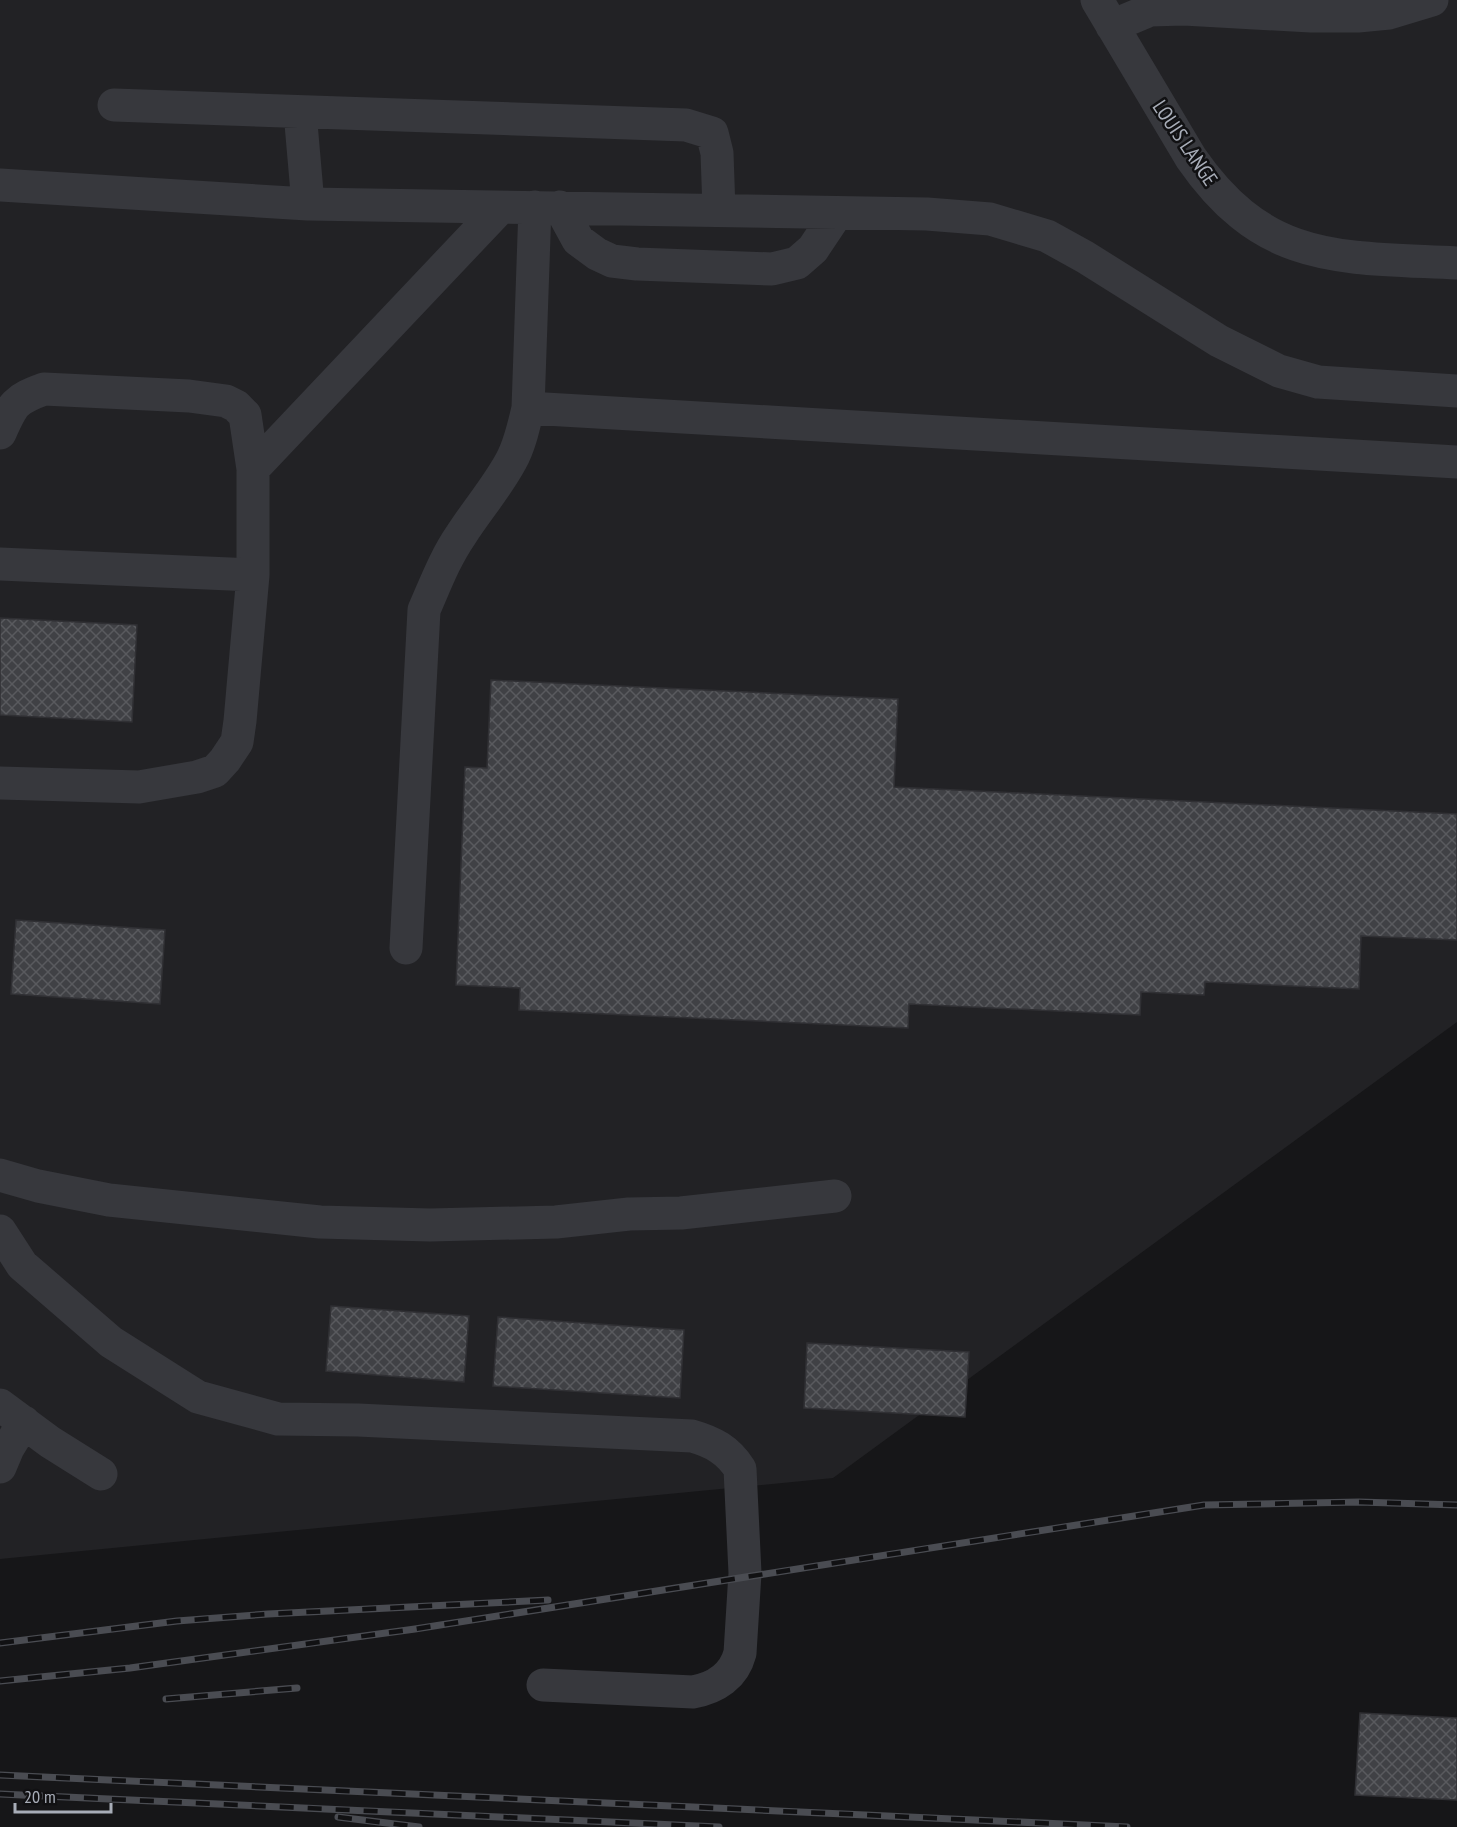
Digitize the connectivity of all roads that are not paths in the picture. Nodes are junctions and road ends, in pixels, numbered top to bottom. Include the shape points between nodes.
1 (1432, 0) edge
2 (1104, 13) edge
3 (114, 105) dead end
4 (300, 112) junction
5 (0, 185) edge
6 (308, 204) junction
7 (548, 207) junction
8 (500, 208) junction
9 (719, 210) junction
10 (837, 213) junction
11 (1457, 263) edge
12 (1457, 392) edge
13 (528, 408) junction
14 (0, 433) edge
15 (1457, 462) edge
16 (253, 469) junction
17 (0, 564) edge
18 (253, 575) junction
19 (0, 783) edge
20 (406, 948) dead end
21 (0, 1175) edge
22 (835, 1196) dead end
23 (0, 1231) edge
24 (12, 1413) edge
25 (0, 1467) edge
26 (101, 1474) dead end
27 (543, 1685) dead end

1 - 2 street via 1389,13 1358,16 1184,9
2 - 11 street, LOUIS LANGE via 1206,180 1245,218 1268,233 1319,253 1346,258
3 - 4 street
4 - 6 street
4 - 9 street via 701,128 712,133 715,142
5 - 6 street
6 - 8 street
7 - 8 street
7 - 9 street
7 - 10 street via 578,240 612,261 772,269 797,262 813,249
7 - 13 street
8 - 16 street
9 - 10 street
10 - 12 street via 990,219 1047,236 1219,341 1279,371 1318,382
13 - 15 street
13 - 20 street via 512,459 460,536 424,610
14 - 16 street via 13,405 45,389 226,401 245,415
16 - 18 street
17 - 18 street
18 - 19 street via 237,742 215,771 139,787
21 - 22 street via 109,1200 320,1222 386,1224 556,1222
23 - 27 street via 22,1265 111,1342 198,1396 278,1419 692,1436 712,1442 734,1459 740,1469 745,1573 737,1664 711,1689 693,1692
24 - 25 street via 8,1448
24 - 26 street

